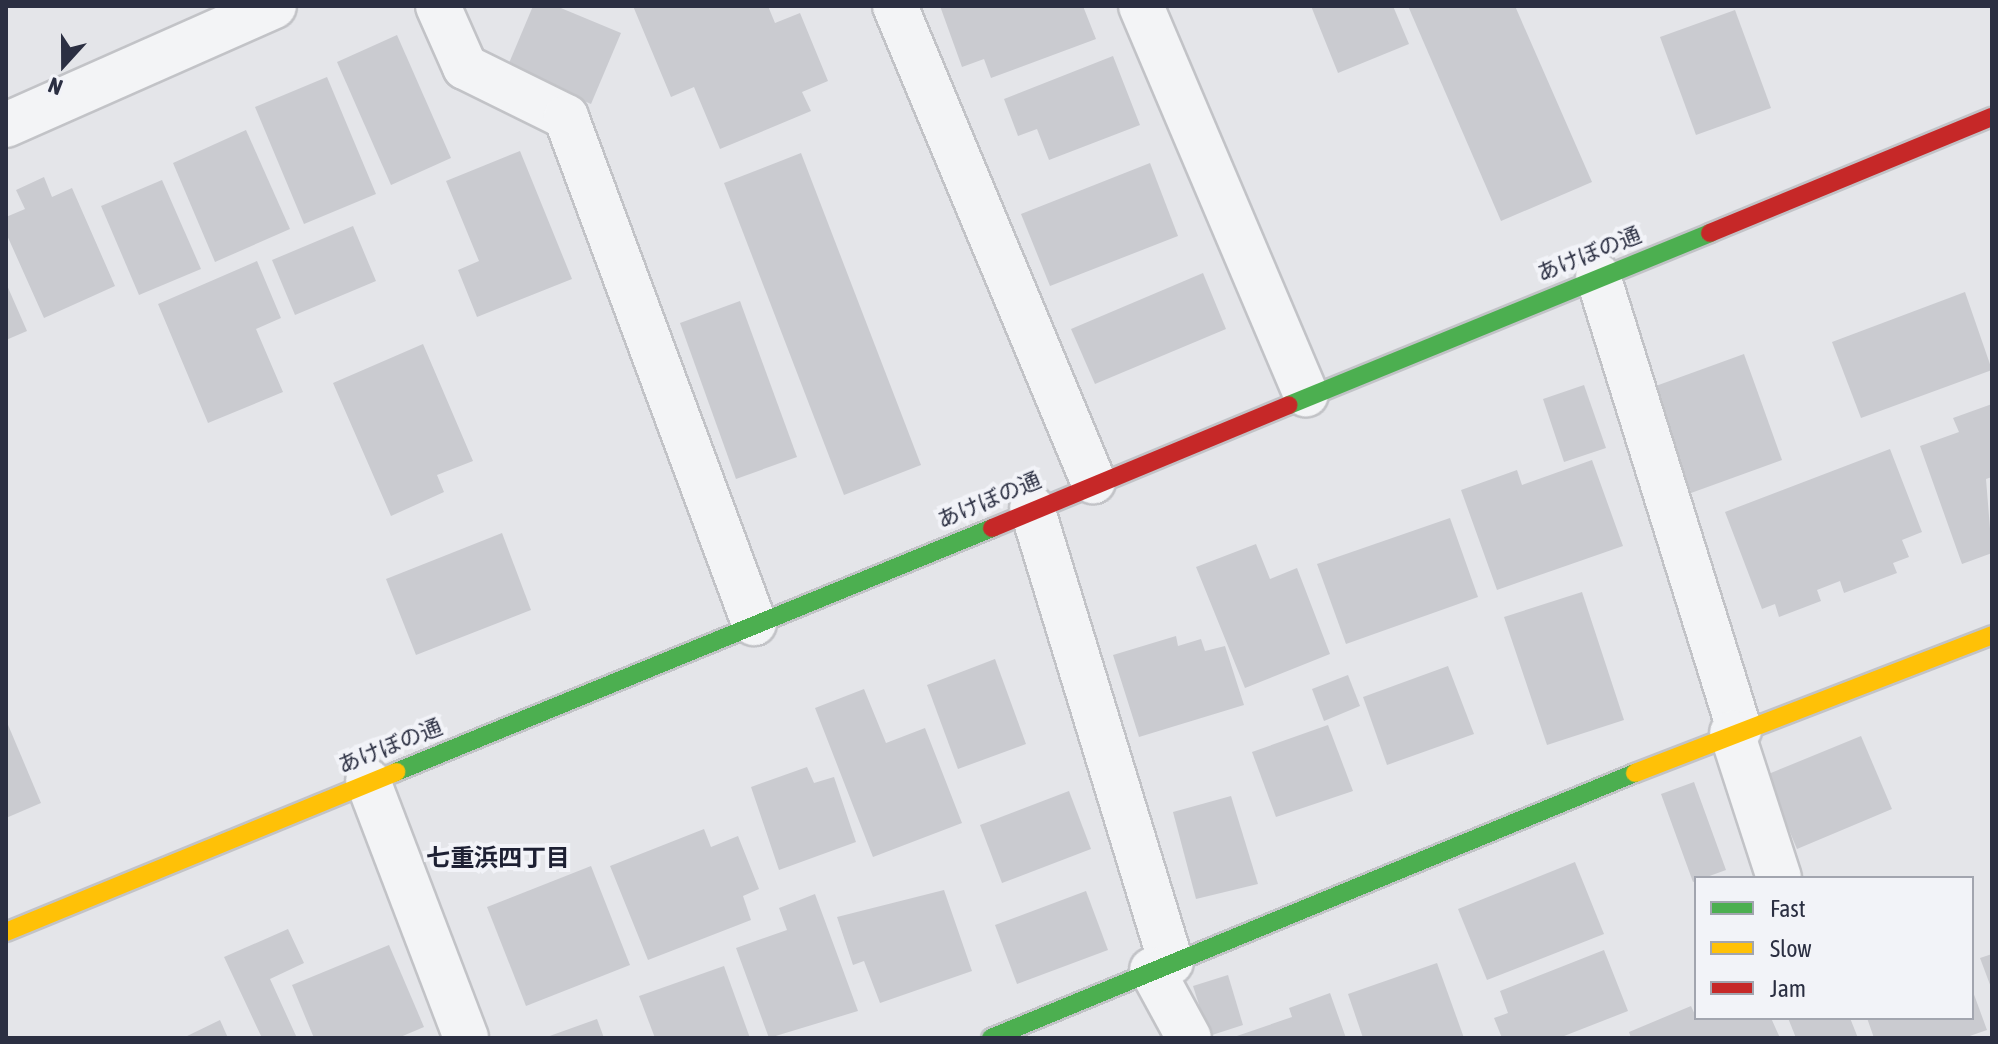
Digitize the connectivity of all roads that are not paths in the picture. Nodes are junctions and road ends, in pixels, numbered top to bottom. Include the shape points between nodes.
1 (274, 6) edge
2 (438, 6) edge
3 (895, 6) edge
4 (1141, 6) edge
5 (1992, 117) edge
6 (6, 125) edge
7 (1598, 276) junction
8 (1306, 394) junction
9 (1093, 481) junction
10 (1032, 508) junction
11 (754, 623) junction
12 (1992, 635) edge
13 (1736, 732) junction
14 (368, 781) junction
15 (1778, 876) edge
16 (6, 932) edge
17 (1162, 966) junction
18 (466, 1038) edge
19 (991, 1038) edge
20 (1189, 1038) edge

1 - 6 street
2 - 11 street via 465,67 566,117
3 - 9 street
4 - 8 street
5 - 7 street, あけぼの通
7 - 8 street, あけぼの通
7 - 13 street
8 - 9 street, あけぼの通
9 - 10 street, あけぼの通
10 - 11 street, あけぼの通
10 - 17 street
11 - 14 street, あけぼの通
12 - 13 street
13 - 15 street
13 - 17 street
14 - 16 street, あけぼの通
14 - 18 street
17 - 19 street
17 - 20 street

